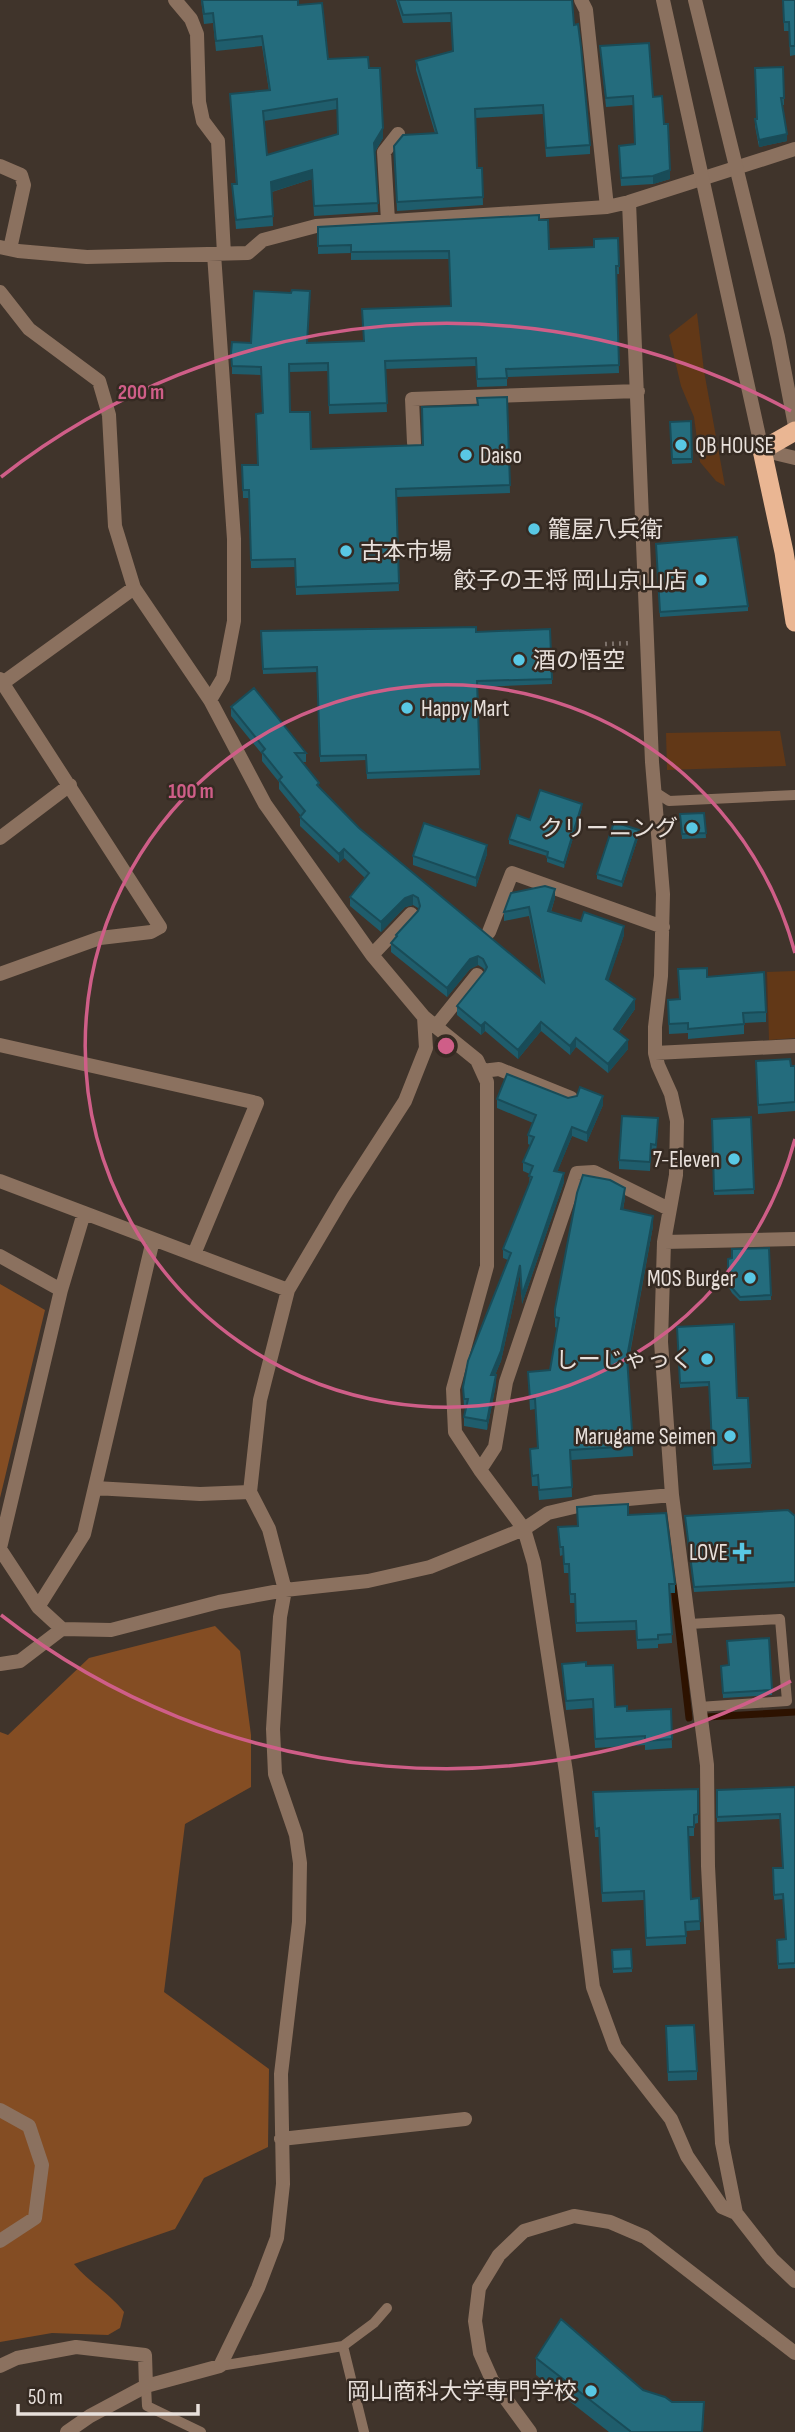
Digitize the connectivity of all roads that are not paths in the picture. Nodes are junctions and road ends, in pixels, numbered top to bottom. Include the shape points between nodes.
1 (175, 0) edge
2 (581, 0) edge
3 (663, 0) edge
4 (695, 0) edge
5 (398, 134) dead end
6 (795, 149) edge
7 (0, 166) edge
8 (736, 168) junction
9 (703, 179) junction
10 (629, 202) junction
11 (607, 207) junction
12 (388, 221) junction
13 (5, 248) edge
14 (219, 254) junction
15 (0, 292) edge
16 (638, 391) junction
17 (795, 429) edge
18 (414, 443) edge
19 (762, 450) junction
20 (795, 458) edge
21 (134, 588) junction
22 (795, 621) edge
23 (1, 682) edge
24 (210, 700) junction
25 (70, 785) junction
26 (655, 792) junction
27 (795, 795) edge
28 (0, 838) edge
29 (411, 914) edge
30 (663, 926) junction
31 (489, 932) edge
32 (372, 955) junction
33 (0, 974) edge
34 (477, 975) dead end
35 (430, 1021) junction
36 (0, 1045) edge
37 (795, 1046) edge
38 (655, 1053) junction
39 (482, 1070) junction
40 (571, 1098) edge
41 (0, 1181) edge
42 (669, 1209) junction
43 (84, 1213) junction
44 (795, 1239) edge
45 (153, 1240) junction
46 (664, 1242) junction
47 (194, 1254) junction
48 (0, 1256) edge
49 (61, 1290) junction
50 (288, 1290) junction
51 (480, 1470) junction
52 (95, 1488) junction
53 (250, 1492) junction
54 (672, 1496) junction
55 (524, 1529) junction
56 (0, 1548) edge
57 (285, 1590) junction
58 (38, 1607) junction
59 (688, 1624) junction
60 (62, 1629) junction
61 (0, 1664) edge
62 (699, 1707) junction
63 (0, 2109) edge
64 (465, 2119) dead end
65 (281, 2139) junction
66 (736, 2213) junction
67 (0, 2241) edge
68 (795, 2281) edge
69 (387, 2308) dead end
70 (343, 2346) junction
71 (795, 2353) edge
72 (220, 2365) junction
73 (0, 2366) edge
74 (146, 2386) junction
75 (66, 2432) edge
76 (201, 2432) edge
77 (364, 2432) edge
78 (530, 2432) edge

1 - 14 street via 197,34 201,111 218,141
2 - 11 street via 586,10
3 - 9 street
4 - 8 street
5 - 12 street via 384,152
6 - 8 street
7 - 13 street via 21,175 24,185
8 - 9 street
8 - 17 street via 778,337
9 - 10 street
9 - 19 street
10 - 11 street
10 - 16 street
11 - 12 street
12 - 14 street via 316,226 263,240 248,253
13 - 14 street via 87,257
14 - 24 street via 234,621 223,678
15 - 21 street via 29,329 99,381 109,415 115,526
16 - 18 street via 412,399
16 - 26 street
17 - 19 highway
19 - 20 street
19 - 22 highway
21 - 23 street
21 - 24 street
23 - 25 street
24 - 32 street via 265,804
25 - 28 street
25 - 33 street via 160,926 151,932 100,937
26 - 27 lane via 669,801
26 - 30 street
29 - 32 street
30 - 31 street via 512,873
30 - 38 street
32 - 35 street
34 - 35 street
35 - 39 street via 477,1060
35 - 50 street via 426,1048 405,1101
36 - 47 street via 257,1102
37 - 38 street
38 - 42 street via 677,1121 676,1175
39 - 40 street via 499,1069
39 - 51 street via 487,1082 487,1266 453,1389 455,1432
41 - 43 street
42 - 46 street
42 - 51 street via 594,1172 577,1173 506,1382 495,1447
43 - 45 street
43 - 49 street
44 - 46 street
45 - 47 street
45 - 52 street
46 - 54 street via 661,1342
47 - 50 street
48 - 49 street
49 - 56 street
50 - 53 street via 260,1400
51 - 55 street
52 - 53 street
52 - 58 street via 83,1534
53 - 57 street via 268,1530
54 - 55 street via 595,1502 548,1513
54 - 59 street
55 - 57 street via 430,1567 368,1581
55 - 66 street via 534,1563 566,1772 593,1987 615,2047 671,2119 687,2156 722,2207
56 - 58 street
57 - 60 street via 111,1630
57 - 65 street via 279,1631 275,1774 296,1835 300,1863 299,1922 281,2074
58 - 60 street
59 - 62 street
59 - 62 lane via 780,1619 787,1701
60 - 61 street via 20,1661
62 - 66 street via 707,1765 722,2143
63 - 67 street via 29,2126 42,2165 34,2218
64 - 65 street
65 - 72 street via 283,2184 277,2238
66 - 68 street
69 - 70 lane
70 - 72 lane
70 - 77 lane
71 - 78 street via 645,2238 610,2221 574,2217 524,2231 499,2255 479,2288 475,2321 480,2353 492,2379
72 - 74 street
73 - 74 street via 17,2358 76,2347 145,2355
74 - 75 street
74 - 76 lane via 147,2406

